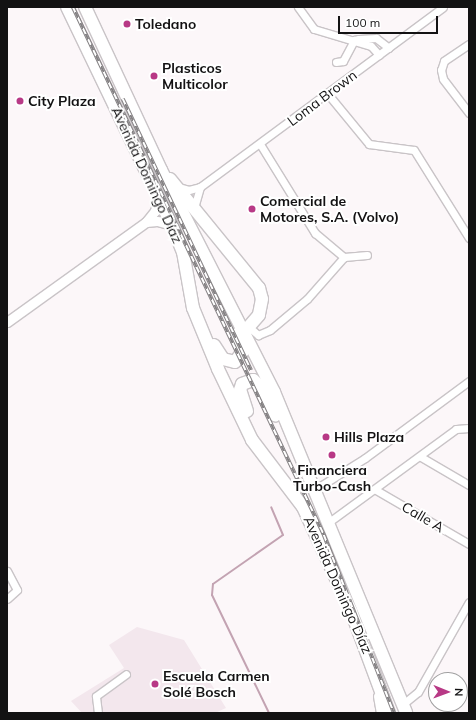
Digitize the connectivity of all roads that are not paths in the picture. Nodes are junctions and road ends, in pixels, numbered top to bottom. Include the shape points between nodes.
1 (67, 7) edge
2 (85, 7) edge
3 (298, 7) edge
4 (443, 7) edge
5 (354, 40) junction
6 (469, 44) edge
7 (389, 48) junction
8 (379, 55) junction
9 (336, 62) dead end
10 (327, 93) junction
11 (469, 114) edge
12 (260, 144) junction
13 (161, 170) junction
14 (178, 187) junction
15 (200, 187) junction
16 (159, 195) junction
17 (194, 208) junction
18 (146, 222) junction
19 (172, 225) junction
20 (469, 238) edge
21 (367, 255) dead end
22 (204, 256) junction
23 (344, 257) junction
24 (188, 283) junction
25 (7, 322) edge
26 (247, 330) junction
27 (469, 381) edge
28 (467, 428) edge
29 (295, 444) junction
30 (422, 457) junction
31 (277, 470) junction
32 (469, 485) edge
33 (376, 490) junction
34 (315, 492) junction
35 (329, 522) junction
36 (469, 544) edge
37 (7, 571) edge
38 (7, 599) edge
39 (469, 602) edge
40 (368, 650) junction
41 (126, 674) dead end
42 (404, 708) edge
43 (98, 713) edge
44 (381, 713) edge
45 (388, 713) edge

1 - 16 main road, Avenida Domingo Díaz
2 - 13 main road, Avenida Domingo Díaz
3 - 5 street via 314,28
4 - 7 street, Loma Brown
5 - 7 street via 370,37
5 - 8 street via 371,46
5 - 9 street via 343,61
6 - 11 street via 444,61 441,70 443,79
7 - 8 street, Loma Brown
8 - 10 street, Loma Brown
10 - 12 street, Loma Brown
10 - 20 street via 370,144 414,150
12 - 15 street, Loma Brown
12 - 23 street via 315,233
13 - 14 main road
13 - 22 main road, Avenida Domingo Díaz
14 - 15 street via 189,190
14 - 17 main road
15 - 17 street
16 - 18 street via 154,211
16 - 19 main road, Avenida Domingo Díaz
17 - 26 main road via 259,288 261,310
18 - 19 street via 157,221
18 - 25 street
19 - 24 main road, Avenida Domingo Díaz via 183,252
21 - 23 street
22 - 24 main road via 242,344 241,358 235,362 228,363 218,354
22 - 26 main road, Avenida Domingo Díaz
23 - 26 street via 307,299 270,330 258,335
24 - 31 main road, Avenida Domingo Díaz via 193,308 218,370 252,440
26 - 29 main road, Avenida Domingo Díaz
27 - 34 street
28 - 30 street via 456,429
29 - 31 main road via 280,426 259,382 253,380 242,384 240,398
29 - 34 main road, Avenida Domingo Díaz
30 - 32 street
30 - 33 street
31 - 40 main road, Avenida Domingo Díaz via 304,506
33 - 35 street
33 - 36 street, Calle A
34 - 35 main road, Avenida Domingo Díaz
35 - 42 main road, Avenida Domingo Díaz
37 - 38 street via 17,590
39 - 42 street via 418,692
40 - 44 street
40 - 45 main road, Avenida Domingo Díaz
41 - 43 street via 96,696

